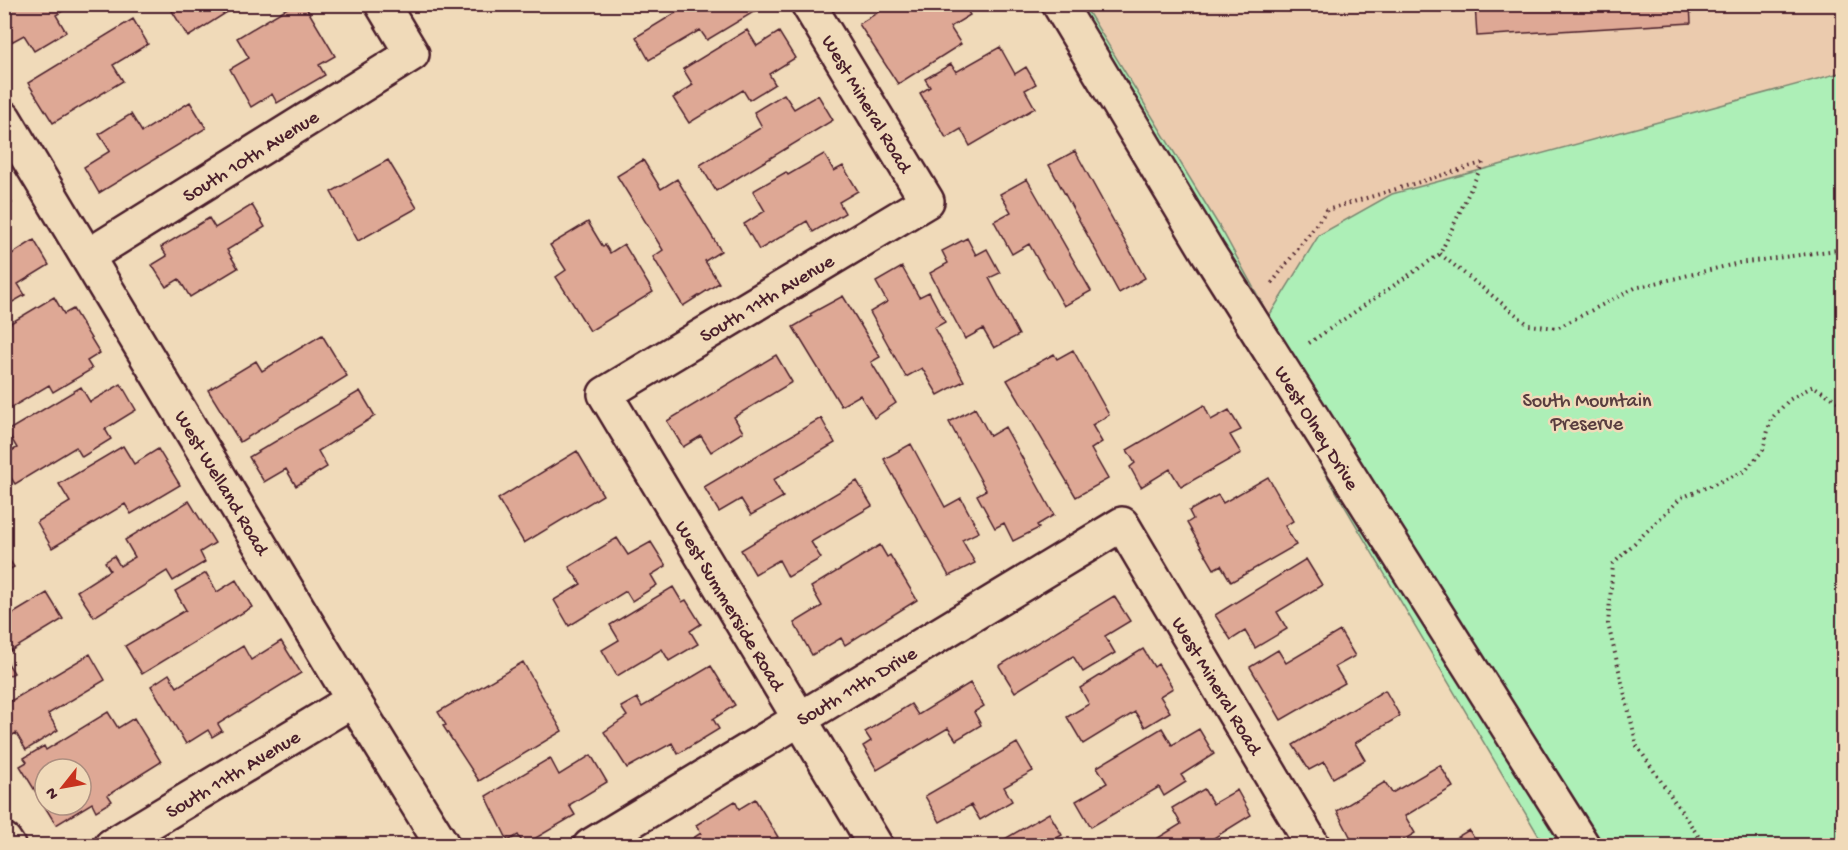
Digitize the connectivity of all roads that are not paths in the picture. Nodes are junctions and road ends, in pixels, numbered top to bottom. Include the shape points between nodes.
1 (382, 4) edge
2 (808, 4) edge
3 (1059, 4) edge
4 (4, 118) edge
5 (927, 201) joint
6 (88, 256) junction
7 (604, 394) joint
8 (1122, 524) joint
9 (353, 700) junction
10 (799, 719) junction
11 (4, 840) edge
12 (8, 846) edge
13 (111, 846) edge
14 (443, 846) edge
15 (590, 846) edge
16 (876, 846) edge
17 (1313, 846) edge
18 (1583, 846) edge

1 - 6 street, South 10th Avenue via 412,54
2 - 5 street, West Mineral Road
3 - 18 street, West Olney Drive via 1248,315
4 - 6 street, West Welland Road
5 - 7 street, South 11th Avenue
6 - 9 street, West Welland Road
7 - 10 street, West Summerside Road
8 - 10 street, South 11th Drive
8 - 17 street, West Mineral Road
9 - 13 street, South 11th Avenue
9 - 14 street, West Welland Road
10 - 15 street, South 11th Drive
10 - 16 street, West Summerside Road
11 - 12 street

